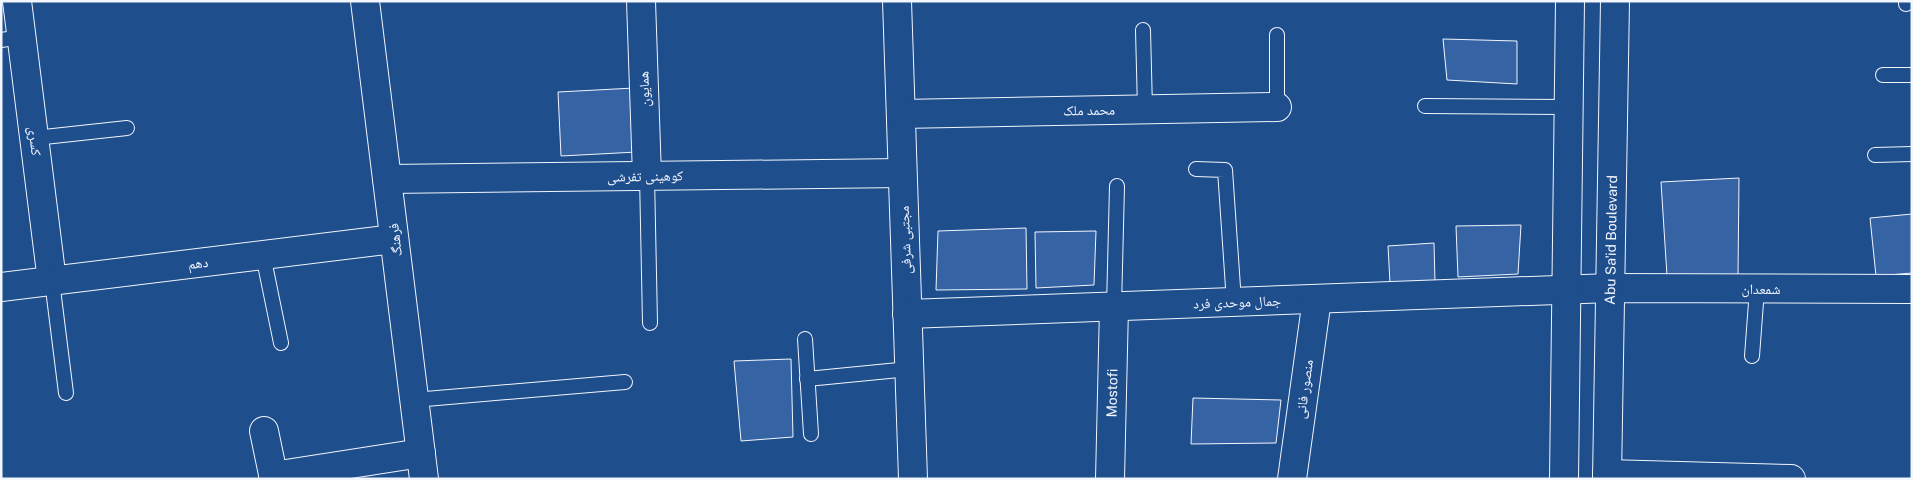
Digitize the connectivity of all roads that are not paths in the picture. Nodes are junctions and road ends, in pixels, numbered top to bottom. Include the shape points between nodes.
1 (17, 1) edge
2 (366, 1) edge
3 (641, 1) edge
4 (897, 1) edge
5 (1570, 1) edge
6 (1615, 1) edge
7 (1143, 30) dead end
8 (1277, 35) dead end
9 (11, 38) edge
10 (1883, 75) dead end
11 (1912, 75) edge
12 (1425, 106) dead end
13 (1277, 107) joint
14 (1568, 107) junction
15 (1145, 109) junction
16 (901, 114) junction
17 (127, 128) dead end
18 (34, 138) junction
19 (1912, 154) edge
20 (1875, 155) dead end
21 (1196, 169) dead end
22 (902, 173) junction
23 (647, 176) junction
24 (387, 179) junction
25 (1117, 186) dead end
26 (394, 239) junction
27 (263, 255) junction
28 (52, 281) junction
29 (1, 287) edge
30 (1610, 288) junction
31 (1757, 289) junction
32 (1912, 289) edge
33 (1566, 290) junction
34 (1317, 299) junction
35 (1234, 302) junction
36 (1114, 307) junction
37 (907, 314) junction
38 (650, 323) dead end
39 (805, 339) dead end
40 (281, 342) dead end
41 (1752, 356) dead end
42 (909, 369) junction
43 (807, 378) junction
44 (625, 382) dead end
45 (66, 393) dead end
46 (414, 400) junction
47 (264, 431) dead end
48 (811, 434) dead end
49 (422, 466) edge
50 (1607, 476) edge
51 (273, 477) edge
52 (913, 479) edge
53 (1110, 479) edge
54 (1292, 479) edge
55 (1564, 479) edge
56 (1791, 479) edge

1 - 9 street, کسری
2 - 24 street, فرهنگ
3 - 23 street, همایون
4 - 16 street, مجتبی شرفی
5 - 14 street
6 - 30 street, Abu Sa'id Boulevard
7 - 15 lane
8 - 13 lane
9 - 18 street, کسری
10 - 11 lane
12 - 14 lane
13 - 15 street, محمد ملک
14 - 33 street
15 - 16 street, محمد ملک
16 - 22 street, مجتبی شرفی
17 - 18 lane
18 - 28 street, کسری
19 - 20 lane
21 - 35 lane via 1225,170
22 - 23 street, کوهینی تفرشی
22 - 37 street, مجتبی شرفی
23 - 24 street, کوهینی تفرشی
23 - 38 lane
24 - 26 street, فرهنگ
25 - 36 lane
26 - 27 street, دهم
26 - 46 street, فرهنگ
27 - 28 street, دهم
27 - 40 lane
28 - 29 street, دهم
28 - 45 lane
30 - 31 street, شمعدان
30 - 33 street, شمعدان
30 - 50 street, Abu Sa'id Boulevard
31 - 32 street, شمعدان
31 - 41 lane
33 - 34 street, جمال موحدی فرد
33 - 55 street
34 - 35 street, جمال موحدی فرد
34 - 54 street, منصور فانی
35 - 36 street, جمال موحدی فرد
36 - 37 street, جمال موحدی فرد
36 - 53 street, Mostofi
37 - 42 street, مجتبی شرفی
39 - 43 lane
42 - 43 lane
42 - 52 street, مجتبی شرفی
43 - 48 lane
44 - 46 lane
46 - 49 street, فرهنگ
47 - 51 street
49 - 51 street
50 - 56 street

